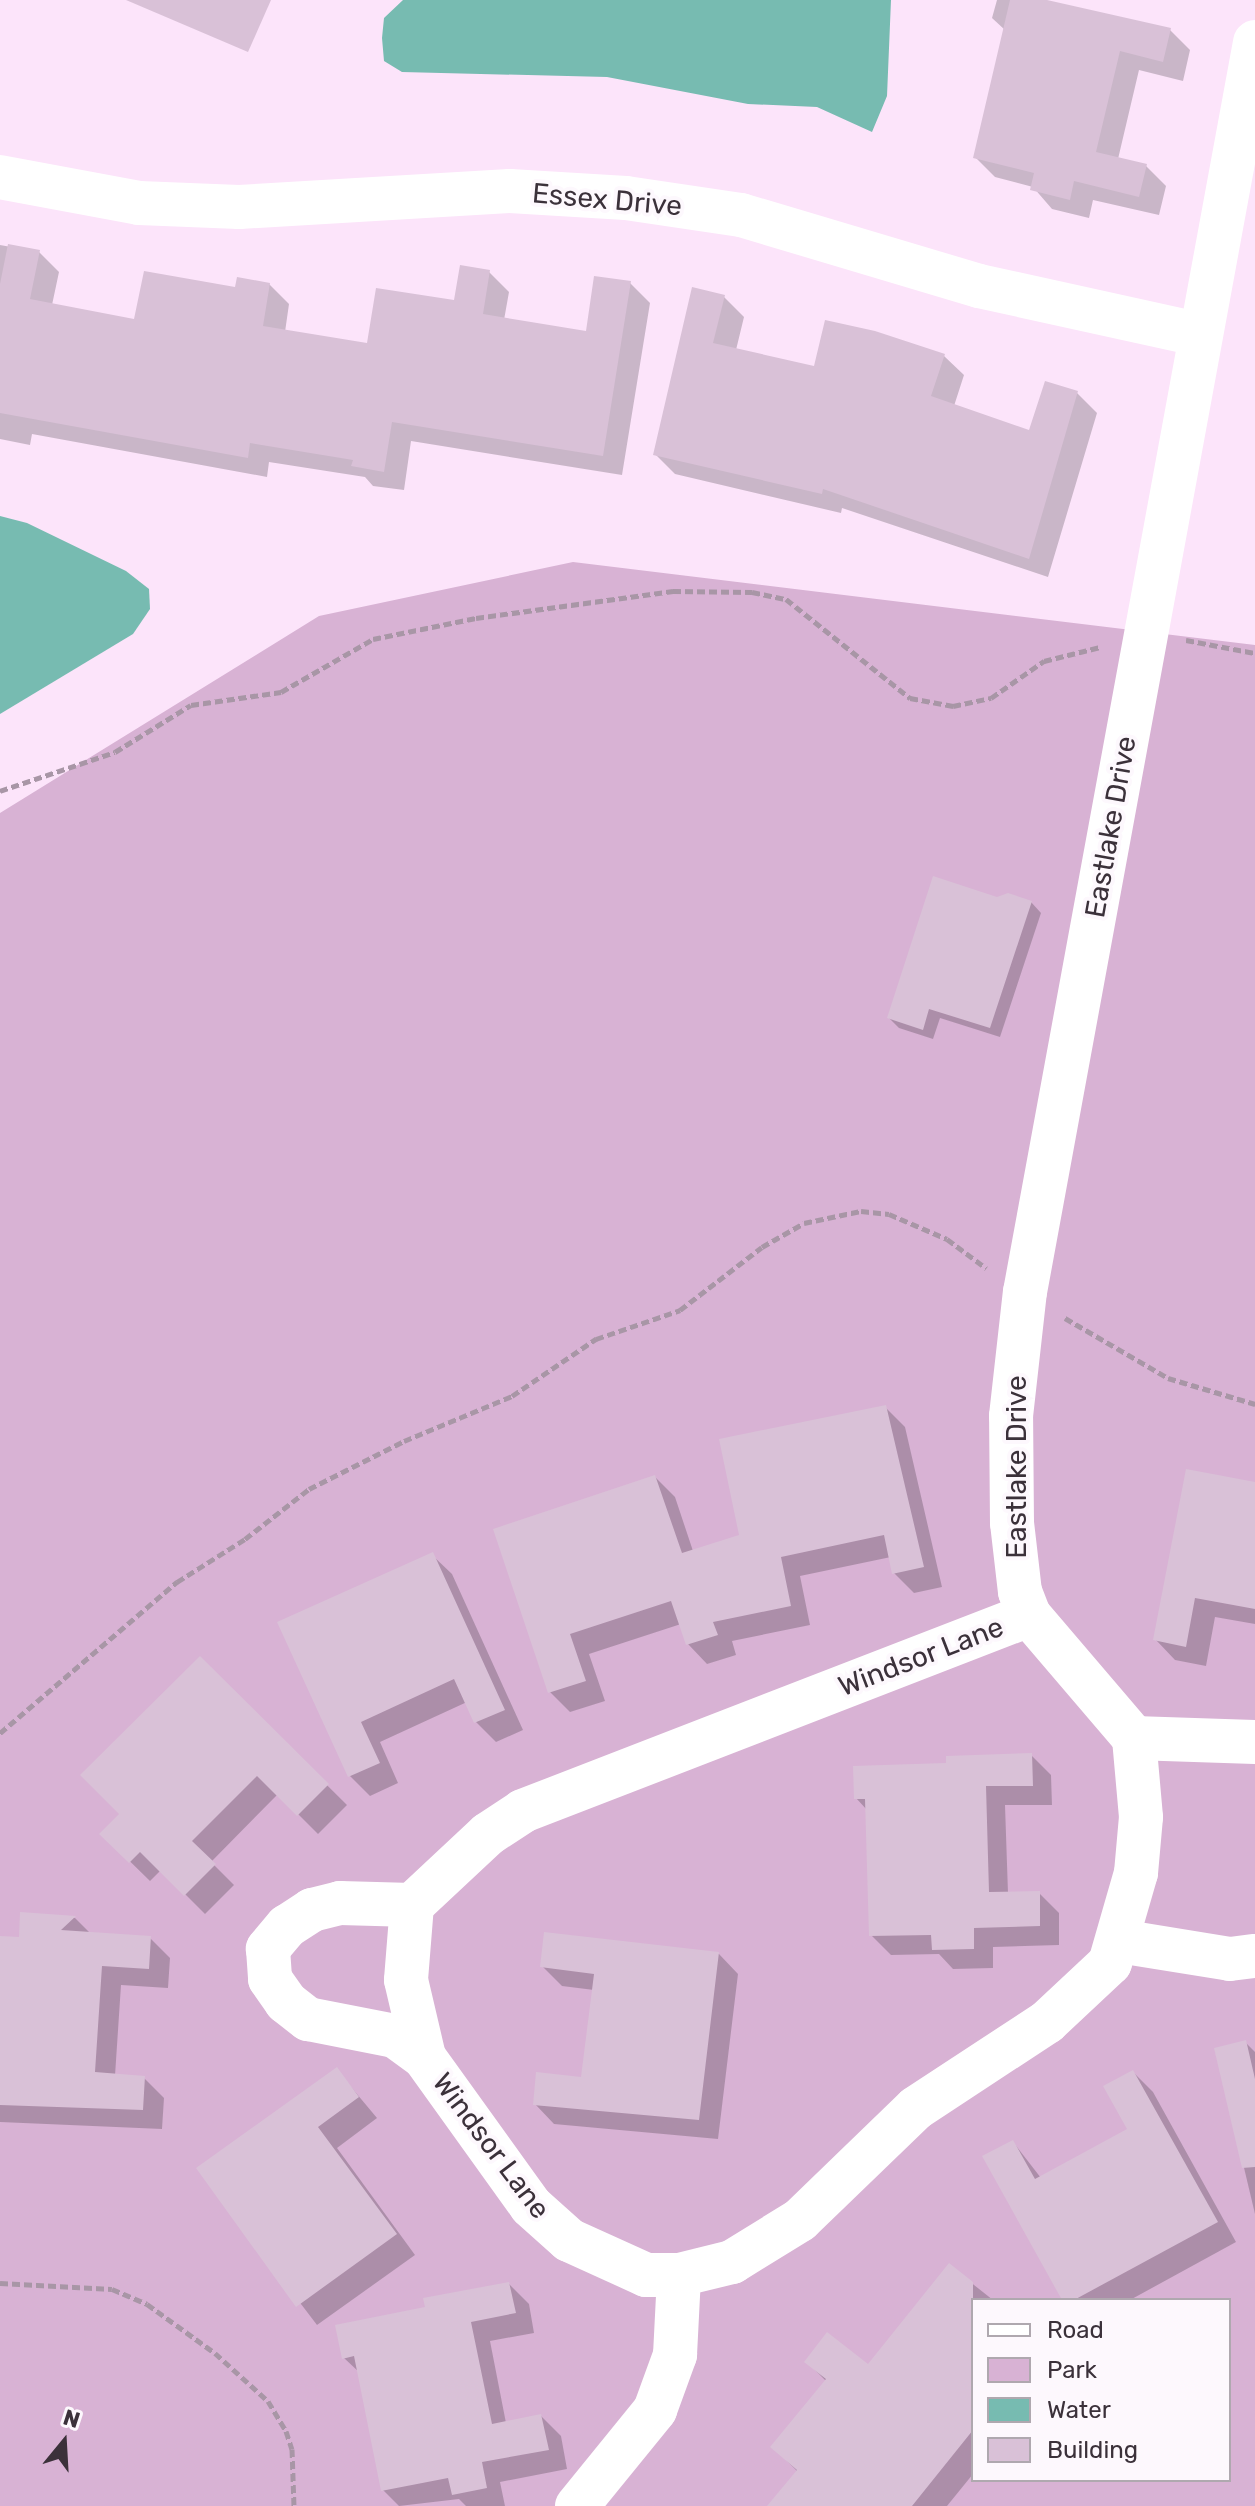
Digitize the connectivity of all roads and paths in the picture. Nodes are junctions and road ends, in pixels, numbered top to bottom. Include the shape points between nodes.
1 (1255, 42) edge
2 (0, 177) edge
3 (1201, 335) junction
4 (1145, 643) junction
5 (1255, 653) edge
6 (0, 791) edge
7 (1025, 1292) junction
8 (1255, 1404) edge
9 (1029, 1615) junction
10 (0, 1733) edge
11 (1134, 1738) junction
12 (1255, 1742) edge
13 (412, 1905) junction
14 (1119, 1941) junction
15 (1255, 1956) edge
16 (424, 2057) junction
17 (679, 2275) junction
18 (0, 2283) edge
19 (294, 2506) edge
20 (577, 2506) edge

1 - 3 street, Eastlake Drive
2 - 3 street, Essex Drive via 139,203 224,206 510,191 626,198 741,215 979,286
3 - 4 street, Eastlake Drive
4 - 5 path via 1201,639
4 - 6 path via 1082,648 1044,661 991,698 953,706 910,698 786,599 752,592 673,591 476,618 373,639 281,692 191,705 115,752
4 - 7 street, Eastlake Drive
7 - 8 path via 1168,1378
7 - 9 street, Eastlake Drive via 1011,1432 1012,1523 1020,1592
7 - 10 path via 947,1239 889,1214 861,1211 804,1223 762,1247 680,1310 596,1339 512,1396 416,1435 309,1489 245,1539 177,1582
9 - 11 street, Windsor Lane
9 - 13 street, Windsor Lane via 523,1811 488,1834
11 - 12 street
11 - 14 street, Windsor Lane via 1141,1817 1136,1873
13 - 16 street via 406,1980
13 - 16 street, Windsor Lane via 340,1903 312,1910 287,1926 268,1949 270,1979 286,2002 308,2019 395,2036
14 - 15 street via 1230,1959
14 - 17 street, Windsor Lane via 1110,1963 1088,1987 1047,2022 916,2108 800,2220 732,2262
16 - 17 street, Windsor Lane via 531,2206 569,2240 646,2275
17 - 20 street via 680,2326 667,2383 639,2435
18 - 19 path via 112,2289 147,2304 215,2353 268,2401 286,2431 292,2449

